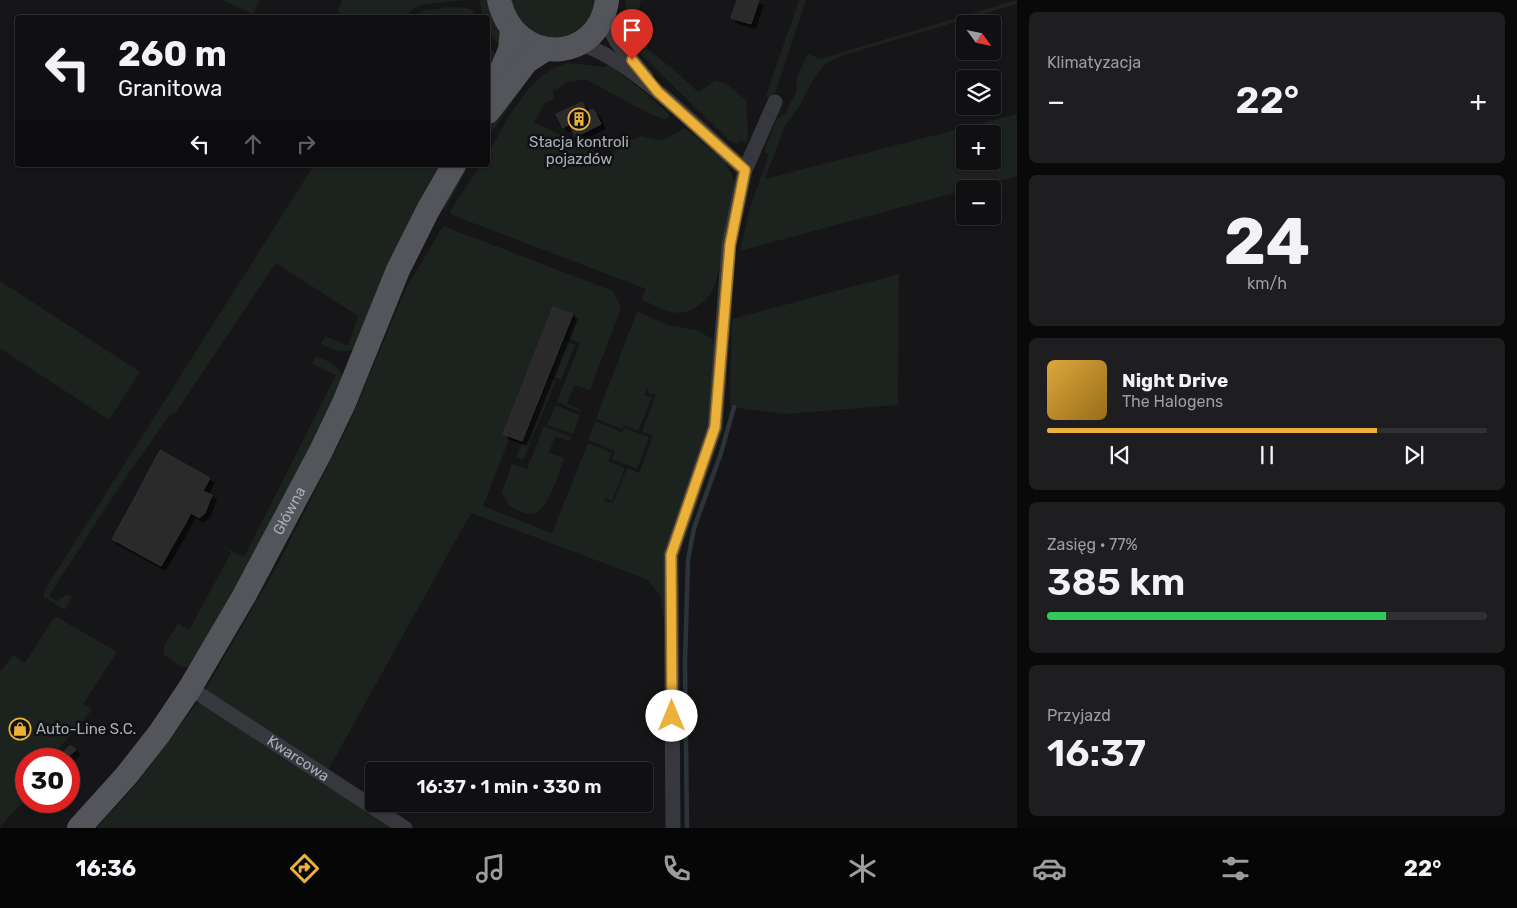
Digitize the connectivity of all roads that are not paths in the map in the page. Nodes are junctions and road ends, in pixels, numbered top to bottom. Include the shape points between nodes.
1 (499, 0) edge
2 (605, 9) edge
3 (512, 30) junction
4 (579, 43) junction
5 (546, 49) junction
6 (658, 92) junction
7 (490, 97) edge
8 (775, 102) dead end
9 (490, 109) edge
10 (453, 167) edge
11 (745, 170) junction
12 (190, 688) junction
13 (79, 828) edge
14 (405, 828) edge
15 (673, 828) edge

1 - 3 main road via 502,14
2 - 4 main road via 596,28
2 - 6 street via 617,42
3 - 5 main road via 527,43
3 - 7 main road via 510,50
4 - 5 main road via 558,50
4 - 6 street via 604,55
5 - 9 main road via 528,61
6 - 11 street
8 - 11 street
10 - 12 main road, Główna via 398,270 344,403 307,478
11 - 15 street via 730,245 715,427 671,555
12 - 13 main road, Główna via 126,776
12 - 14 street, Kwarcowa

